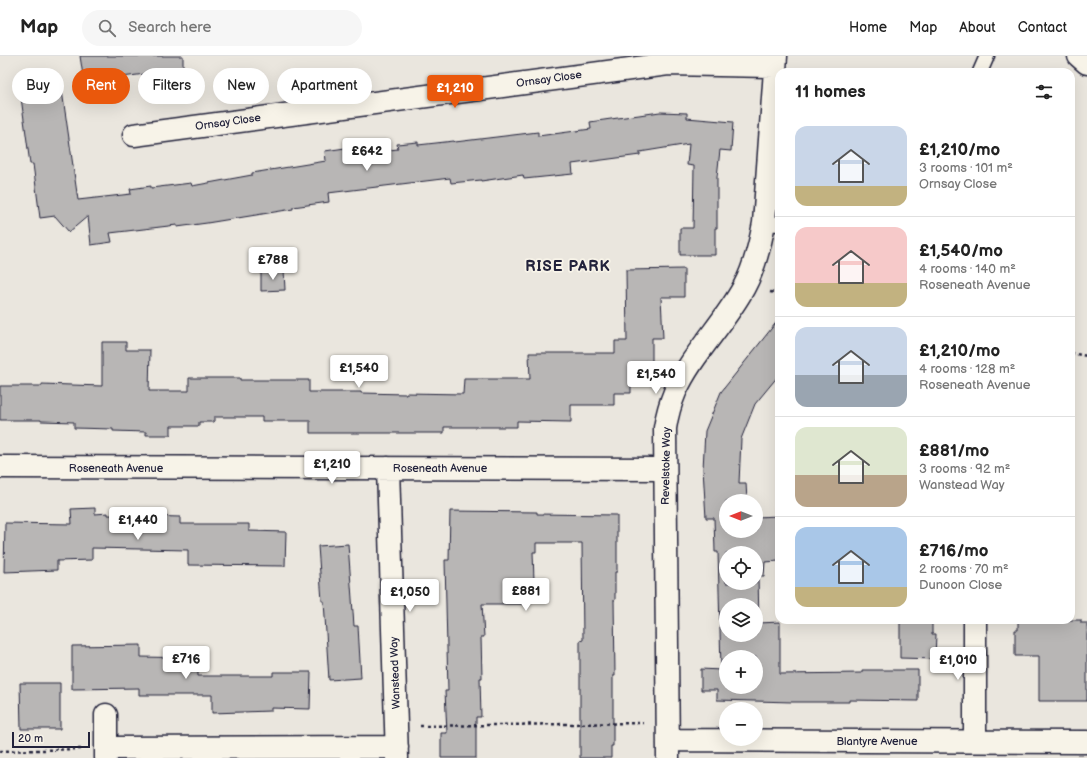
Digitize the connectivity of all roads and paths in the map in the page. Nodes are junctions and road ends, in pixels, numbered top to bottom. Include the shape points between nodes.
1 (986, 56) edge
2 (1079, 56) edge
3 (776, 61) edge
4 (1087, 63) edge
5 (982, 68) edge
6 (775, 94) edge
7 (134, 135) dead end
8 (771, 224) edge
9 (1075, 354) edge
10 (1087, 356) edge
11 (0, 467) edge
12 (388, 468) junction
13 (665, 469) junction
14 (975, 624) edge
15 (106, 715) dead end
16 (397, 726) junction
17 (668, 740) edge
18 (975, 741) junction
19 (1087, 742) edge
20 (0, 751) edge
21 (106, 753) edge
22 (397, 753) edge

1 - 5 lane
2 - 4 street
3 - 7 street, Ornsay Close via 668,64
6 - 8 street, Revelstoke Way
8 - 13 street, Revelstoke Way via 744,287 675,392 665,428
9 - 10 path
11 - 12 street, Roseneath Avenue
12 - 13 street, Roseneath Avenue
12 - 16 street, Wanstead Way
13 - 17 street, Revelstoke Way
14 - 18 street
15 - 21 street
16 - 17 path
16 - 22 street, Wanstead Way
17 - 18 street, Blantyre Avenue
18 - 19 street, Blantyre Avenue
20 - 21 path
21 - 22 street

